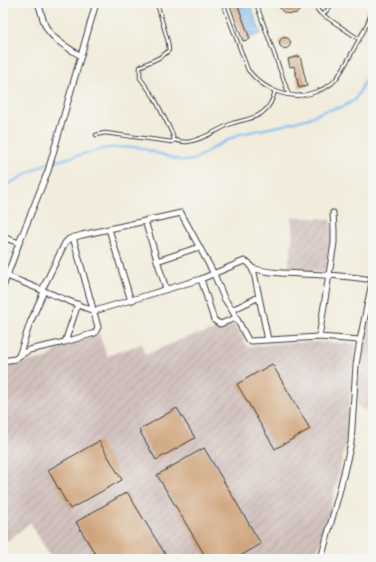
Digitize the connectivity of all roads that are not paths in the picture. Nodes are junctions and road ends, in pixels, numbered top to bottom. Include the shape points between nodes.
1 (38, 3) edge
2 (96, 3) edge
3 (156, 3) edge
4 (223, 3) edge
5 (256, 3) edge
6 (312, 3) edge
7 (333, 3) edge
8 (373, 3) edge
9 (323, 15) junction
10 (359, 39) junction
11 (81, 56) junction
12 (275, 91) junction
13 (289, 95) junction
14 (96, 135) dead end
15 (174, 140) junction
16 (332, 213) dead end
17 (145, 221) junction
18 (109, 229) junction
19 (3, 237) edge
20 (73, 237) junction
21 (19, 243) junction
22 (198, 247) junction
23 (158, 261) junction
24 (252, 268) junction
25 (214, 274) junction
26 (330, 275) junction
27 (7, 276) junction
28 (373, 278) edge
29 (201, 279) junction
30 (366, 279) dead end
31 (3, 287) edge
32 (166, 289) junction
33 (43, 290) junction
34 (258, 296) junction
35 (131, 301) junction
36 (78, 304) junction
37 (232, 310) junction
38 (94, 311) junction
39 (236, 318) junction
40 (320, 337) junction
41 (268, 340) junction
42 (360, 340) junction
43 (65, 342) junction
44 (19, 356) junction
45 (3, 361) edge
46 (321, 559) edge

1 - 11 street via 48,32 58,42
2 - 11 street
3 - 15 lane via 169,50 158,59 140,67 140,78 154,97
4 - 12 lane via 248,70 254,78
5 - 13 lane
6 - 9 lane
7 - 9 lane
8 - 10 lane via 369,21
9 - 10 lane
10 - 13 lane via 335,80 324,89 310,94
11 - 21 street via 48,171
12 - 13 lane
12 - 15 lane via 268,107 262,113 191,141
14 - 15 lane via 105,133 172,142
16 - 26 street via 334,236
17 - 18 street
17 - 22 street via 181,213
17 - 23 street
18 - 20 street
18 - 35 street
19 - 21 street
20 - 33 street via 60,250
20 - 38 street
21 - 27 street
22 - 23 street
22 - 25 street
23 - 32 street
24 - 25 street via 244,261
24 - 26 street via 285,274
24 - 34 street
25 - 29 street
25 - 37 street
26 - 30 street
26 - 40 street
27 - 31 street
27 - 33 street
28 - 42 street
29 - 32 street
29 - 39 street via 214,320 220,324
32 - 35 street
33 - 36 street
33 - 44 street
34 - 37 street
34 - 41 street
35 - 38 street
36 - 38 street
36 - 43 street
37 - 39 street
38 - 43 street via 98,330
39 - 41 street via 248,340
40 - 41 street
40 - 42 street
42 - 46 street via 351,443
43 - 44 street via 29,350
44 - 45 street

